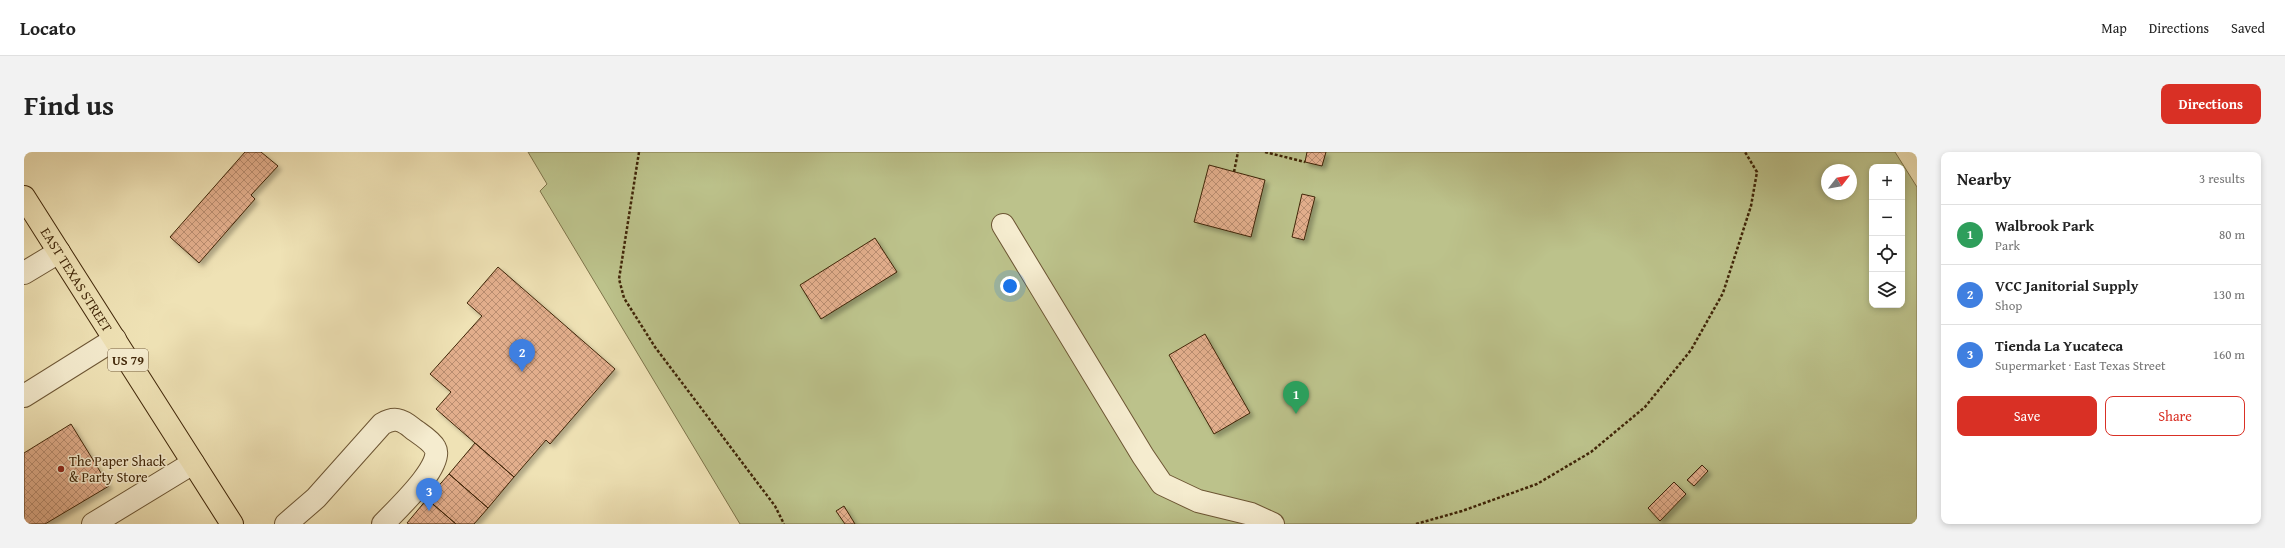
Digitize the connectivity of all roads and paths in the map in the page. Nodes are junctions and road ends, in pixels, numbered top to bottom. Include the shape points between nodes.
1 (639, 152) edge
2 (1238, 152) edge
3 (1266, 152) edge
4 (1745, 152) edge
5 (1305, 162) dead end
6 (1234, 172) dead end
7 (24, 197) edge
8 (1003, 225) dead end
9 (59, 252) junction
10 (24, 273) edge
11 (115, 339) junction
12 (24, 396) edge
13 (193, 463) junction
14 (93, 524) edge
15 (232, 524) edge
16 (286, 524) edge
17 (383, 524) edge
18 (784, 524) edge
19 (1273, 524) edge
20 (1416, 524) edge

1 - 18 path via 619,279 624,298 655,347 775,506
2 - 6 path
3 - 5 path
4 - 20 path via 1757,172 1751,206 1723,293 1691,350 1645,407 1591,452 1537,484 1462,511
7 - 9 main road, EAST TEXAS STREET / US 79
8 - 19 lane via 1162,484 1198,501 1251,514
9 - 10 lane
9 - 11 main road, EAST TEXAS STREET / US 79
11 - 12 lane
11 - 13 main road, EAST TEXAS STREET / US 79
13 - 14 lane
13 - 15 main road, EAST TEXAS STREET / US 79
16 - 17 lane via 316,498 382,424 390,419 403,420 435,448 437,457 433,469

